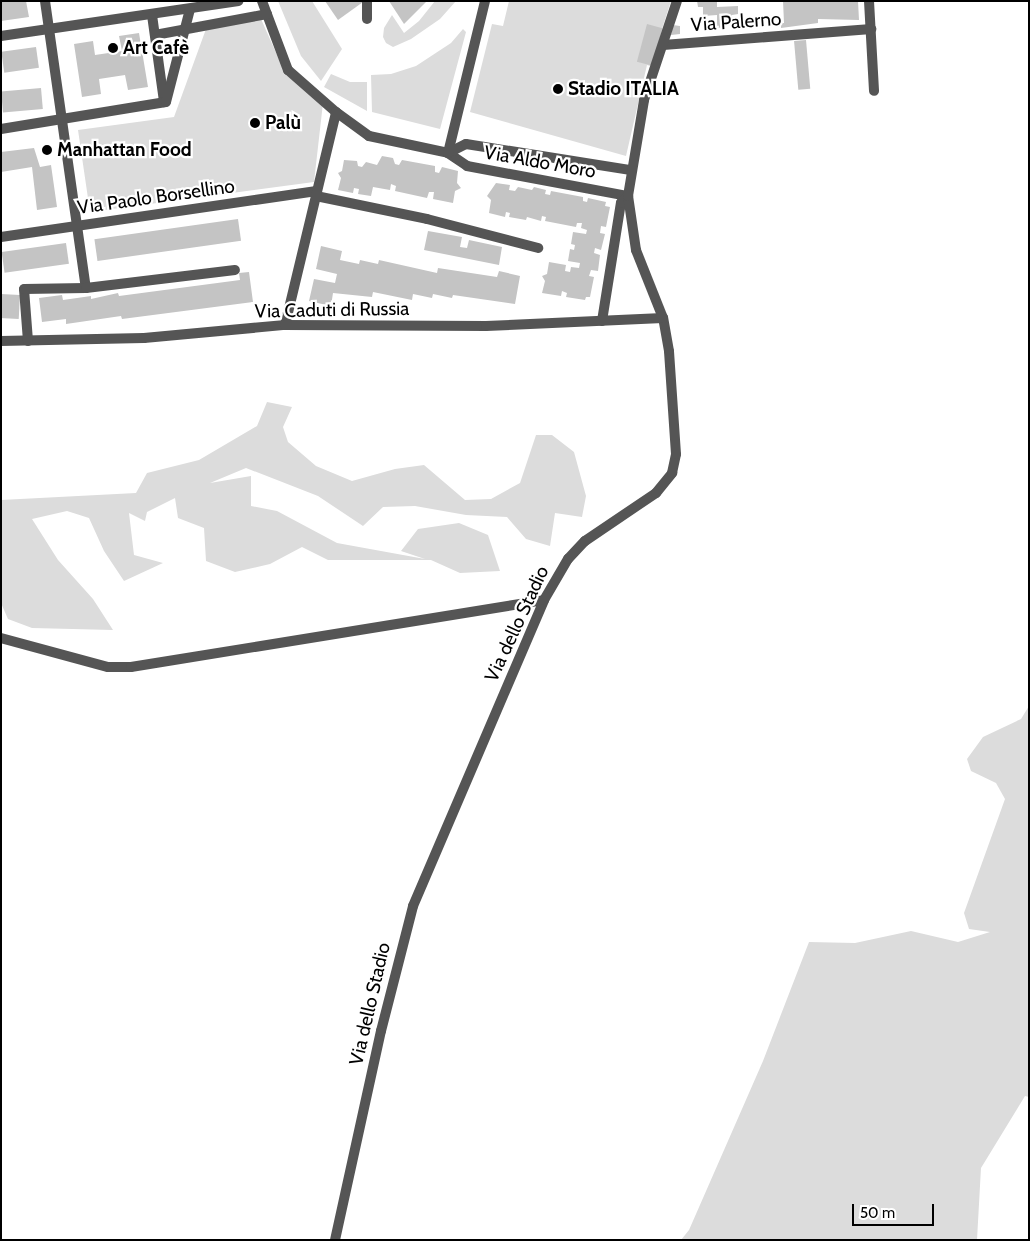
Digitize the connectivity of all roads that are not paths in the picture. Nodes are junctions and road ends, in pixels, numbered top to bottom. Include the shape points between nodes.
1 (45, 1) edge
2 (238, 1) edge
3 (262, 1) edge
4 (368, 1) edge
5 (485, 1) edge
6 (677, 1) edge
7 (869, 1) edge
8 (190, 9) junction
9 (267, 14) junction
10 (152, 15) junction
11 (367, 19) dead end
12 (871, 28) junction
13 (49, 29) junction
14 (185, 29) junction
15 (155, 34) junction
16 (1, 36) edge
17 (663, 45) junction
18 (874, 91) dead end
19 (164, 103) junction
20 (336, 112) junction
21 (63, 119) junction
22 (1, 128) edge
23 (448, 153) junction
24 (631, 170) junction
25 (316, 194) junction
26 (628, 196) junction
27 (78, 225) junction
28 (1, 237) edge
29 (538, 248) dead end
30 (235, 270) dead end
31 (86, 288) junction
32 (663, 318) junction
33 (602, 321) junction
34 (285, 325) junction
35 (28, 341) junction
36 (1, 342) edge
37 (544, 600) junction
38 (1, 638) edge
39 (335, 1240) edge

1 - 13 street
2 - 8 street
3 - 9 street, Via Aldo Moro
4 - 11 street
5 - 23 street
6 - 17 street, Via dello Stadio
7 - 12 street
8 - 10 street
8 - 14 street
9 - 14 street
9 - 20 street, Via Aldo Moro via 288,70
10 - 13 street
10 - 15 street
12 - 17 street, Via Palerno
12 - 18 street
13 - 16 street
13 - 21 street
14 - 15 street
14 - 19 street
15 - 19 street
17 - 24 street, Via dello Stadio via 644,100
19 - 21 street
20 - 23 street, Via Aldo Moro via 369,136
20 - 25 street
21 - 22 street
21 - 27 street
23 - 24 street, Via Aldo Moro via 466,144
23 - 26 street, Via Aldo Moro via 467,166
24 - 26 street, Via dello Stadio
25 - 27 street, Via Paolo Borsellino
25 - 29 street, Via Paolo Borsellino
25 - 34 street
26 - 32 street, Via dello Stadio via 636,250
26 - 33 street via 621,203
27 - 28 street, Via Paolo Borsellino
27 - 31 street
30 - 31 street
31 - 35 street via 24,289
32 - 33 street, Via Caduti di Russia
32 - 37 street, Via dello Stadio via 675,401 676,454 672,473 656,493 585,541 568,559
33 - 34 street, Via Caduti di Russia via 486,326
34 - 35 street, Via Caduti di Russia via 144,338
35 - 36 street, Via Caduti di Russia
37 - 38 street via 131,667 108,667
37 - 39 street, Via dello Stadio via 413,906 381,1031

